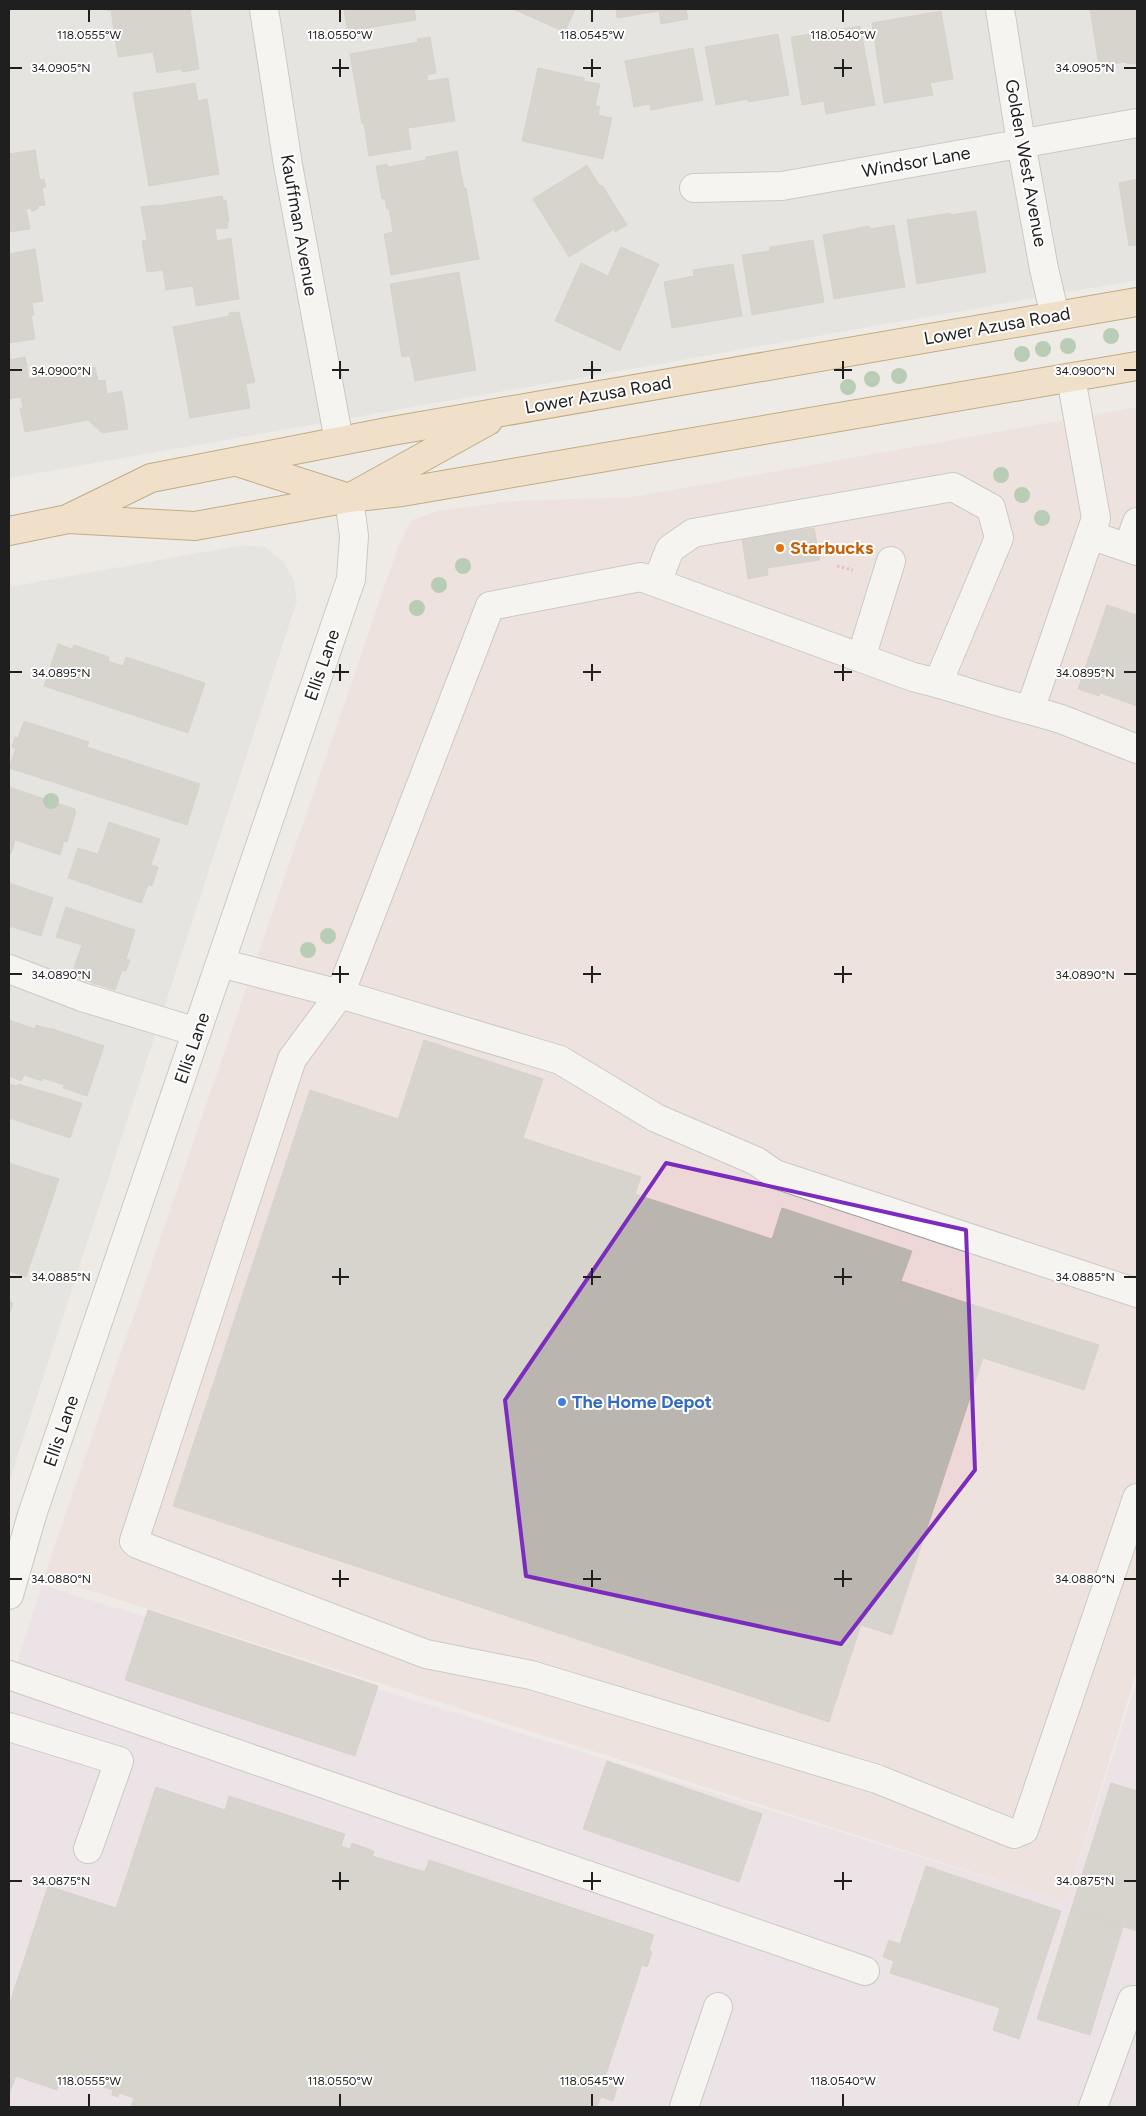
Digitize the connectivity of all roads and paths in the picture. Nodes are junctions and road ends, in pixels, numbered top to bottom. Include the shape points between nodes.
1 (264, 9) edge
2 (1000, 9) edge
3 (1137, 123) edge
4 (1021, 143) junction
5 (694, 188) dead end
6 (1137, 302) edge
7 (1055, 316) junction
8 (1137, 366) edge
9 (1071, 378) junction
10 (507, 411) junction
11 (339, 441) junction
12 (235, 461) junction
13 (350, 498) junction
14 (68, 519) junction
15 (1137, 522) edge
16 (9, 531) edge
17 (1090, 534) junction
18 (1133, 549) edge
19 (892, 561) dead end
20 (657, 582) junction
21 (861, 658) junction
22 (938, 682) junction
23 (1030, 710) junction
24 (1137, 749) edge
25 (220, 963) junction
26 (9, 969) edge
27 (340, 994) junction
28 (197, 1032) junction
29 (1137, 1293) edge
30 (1137, 1498) edge
31 (9, 1595) edge
32 (9, 1675) edge
33 (9, 1727) edge
34 (88, 1849) dead end
35 (865, 1972) dead end
36 (1137, 2000) edge
37 (718, 2007) dead end
38 (684, 2107) edge
39 (1093, 2107) edge

1 - 11 street, Kauffman Avenue via 288,165
2 - 4 street, Golden West Avenue
3 - 4 street, Windsor Lane
4 - 5 street, Windsor Lane via 782,186
4 - 7 street, Golden West Avenue
6 - 7 main road, Lower Azusa Road
7 - 10 main road, Lower Azusa Road
8 - 9 main road, Lower Azusa Road
9 - 13 main road, Lower Azusa Road via 402,492
9 - 17 street via 1096,518
10 - 11 main road, Lower Azusa Road
10 - 13 main road
11 - 12 main road, Lower Azusa Road
12 - 13 main road
12 - 14 main road, Lower Azusa Road via 151,478
13 - 14 main road, Lower Azusa Road via 195,526
13 - 25 street, Ellis Lane via 354,536 351,579
14 - 16 main road, Lower Azusa Road
15 - 18 street
17 - 18 street
17 - 23 street
19 - 21 street
20 - 21 street
20 - 22 street via 670,549 693,533 953,487 991,508 999,538
20 - 27 street via 641,577 490,606
21 - 22 street via 912,677
22 - 23 street
23 - 24 street
25 - 27 street
25 - 28 street, Ellis Lane
26 - 28 street via 82,997
27 - 29 street via 560,1060 656,1118 756,1161 775,1174
27 - 30 street via 292,1059 135,1536 137,1544 426,1654 531,1675 877,1779 1014,1834 1024,1830
28 - 31 street, Ellis Lane via 35,1505
32 - 35 street
33 - 34 street via 119,1761
36 - 39 street via 1132,2000
37 - 38 street

